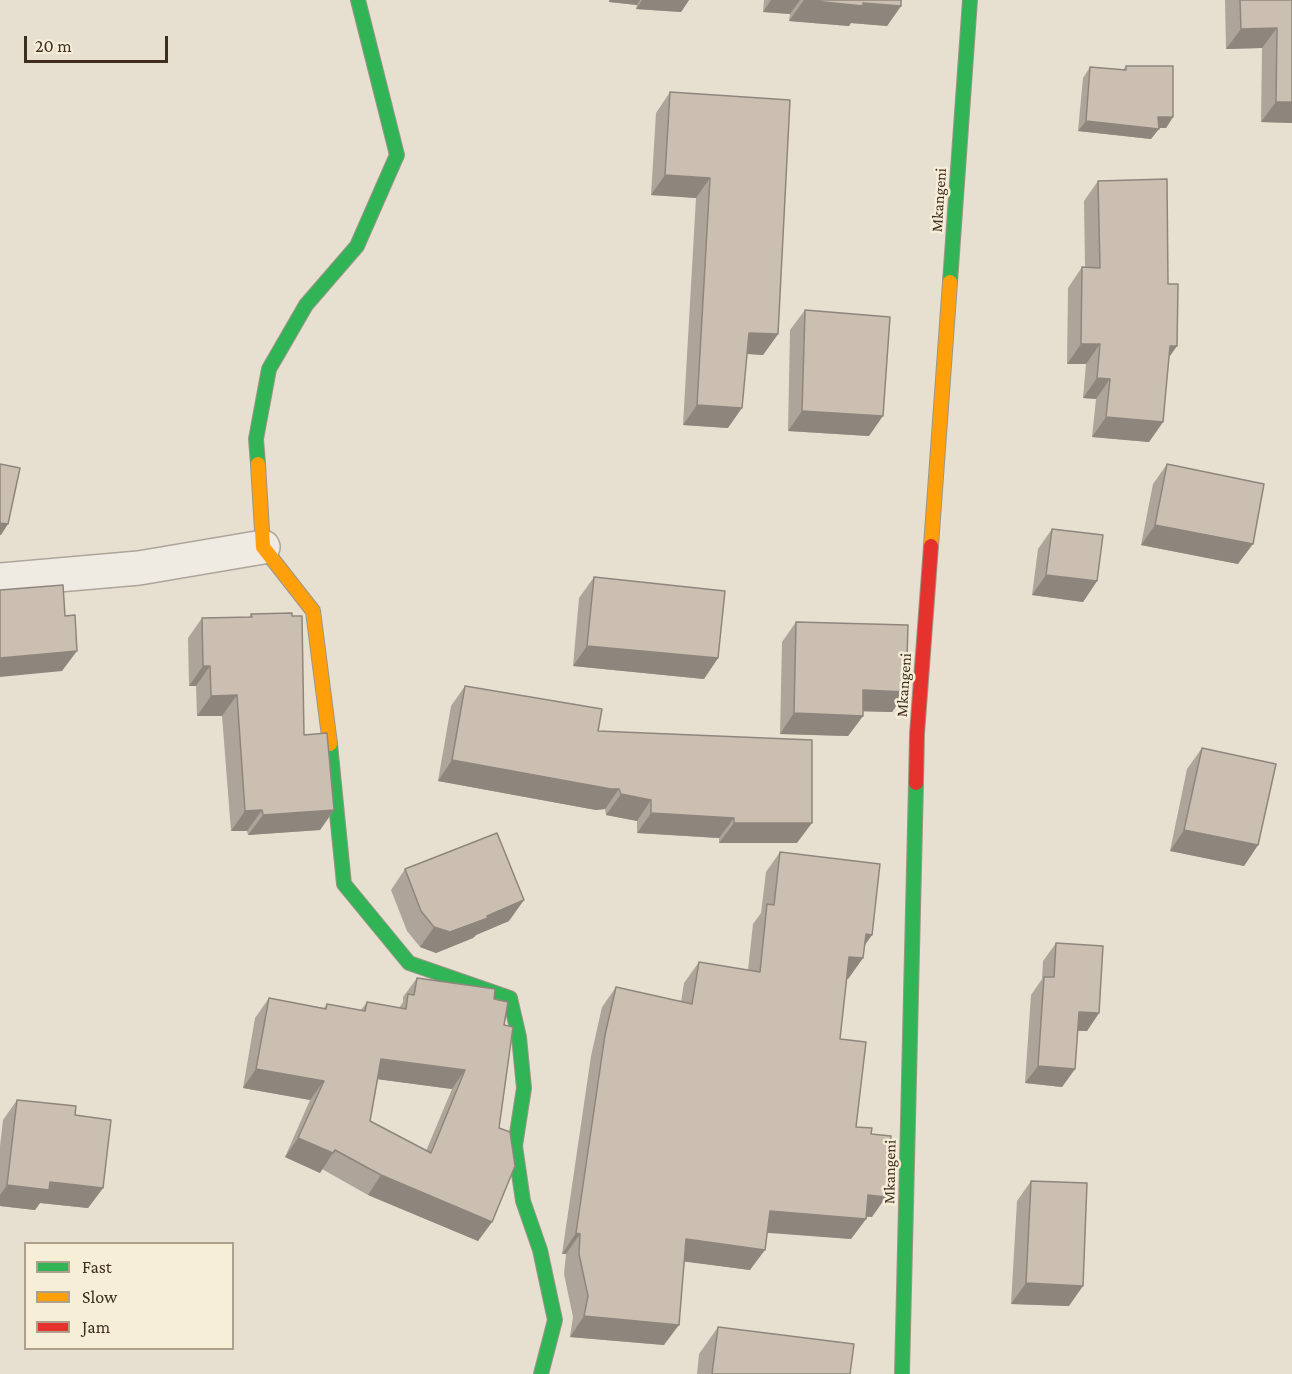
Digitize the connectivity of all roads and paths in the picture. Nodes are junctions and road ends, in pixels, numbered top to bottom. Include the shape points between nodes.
1 (358, 0) edge
2 (970, 0) edge
3 (263, 547) junction
4 (0, 580) edge
5 (542, 1374) edge
6 (902, 1374) edge

1 - 3 street via 397,155 357,246 306,305 269,369 256,439
2 - 6 street, Mkangeni via 917,734
3 - 4 street via 139,568
3 - 5 street via 313,611 344,884 409,963 510,998 524,1088 515,1146 523,1201 540,1250 555,1320

